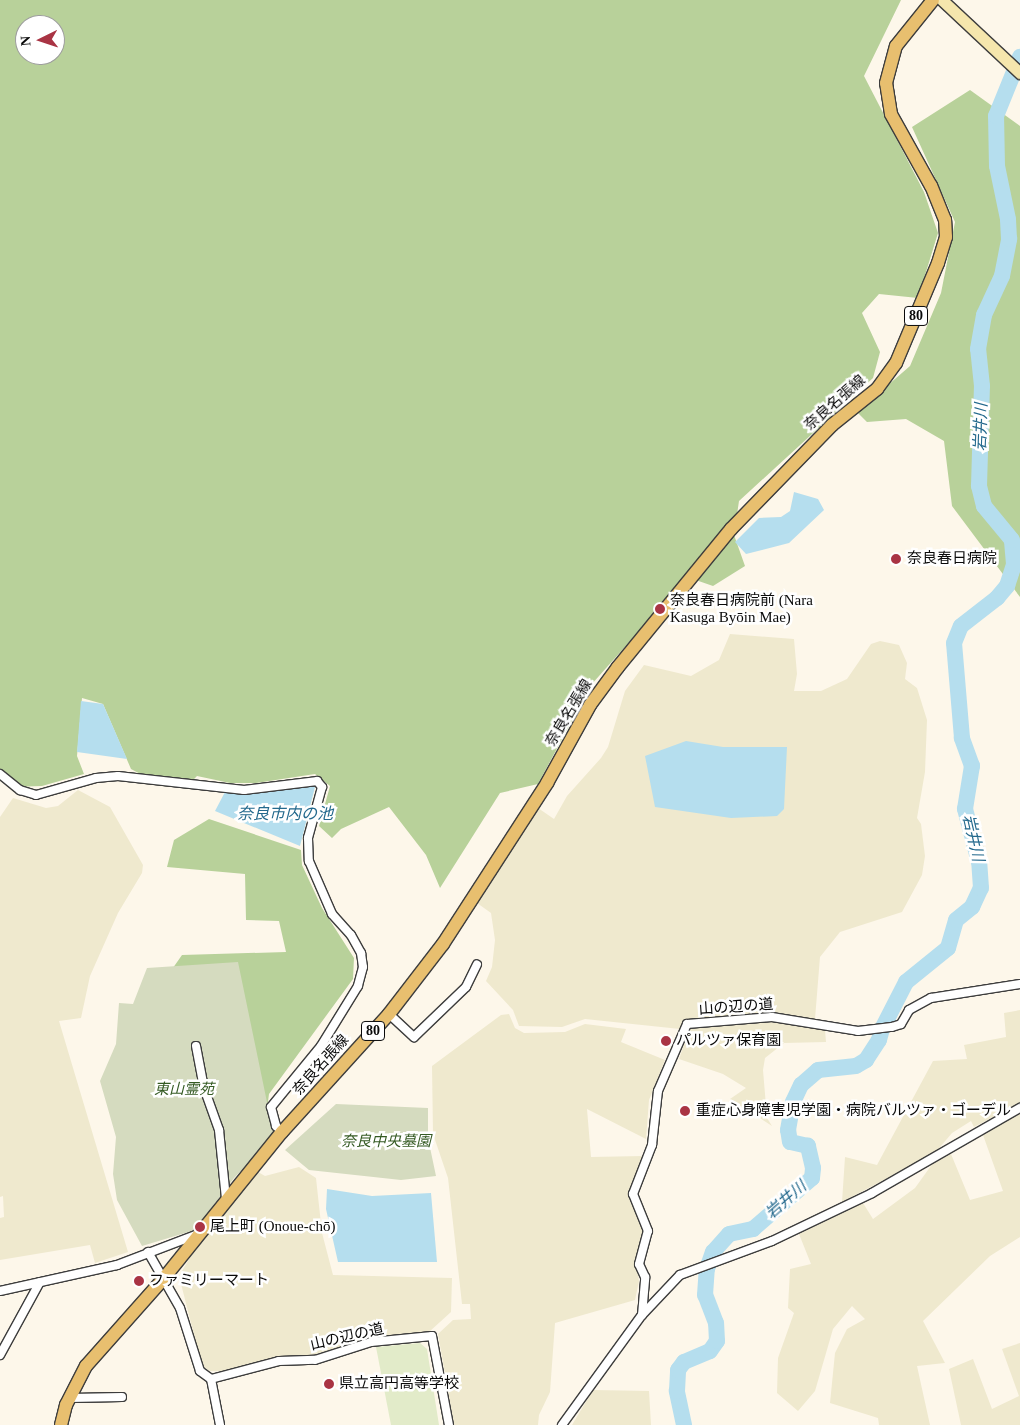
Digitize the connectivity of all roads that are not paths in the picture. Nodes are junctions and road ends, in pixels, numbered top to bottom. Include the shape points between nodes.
1 (933, 0) edge
2 (942, 0) edge
3 (1020, 73) edge
4 (0, 774) edge
5 (477, 964) dead end
6 (1020, 984) edge
7 (389, 1014) junction
8 (196, 1046) dead end
9 (1020, 1108) edge
10 (282, 1132) junction
11 (226, 1199) junction
12 (200, 1234) junction
13 (148, 1252) junction
14 (164, 1278) junction
15 (40, 1282) junction
16 (0, 1291) edge
17 (642, 1315) junction
18 (0, 1355) edge
19 (211, 1379) junction
20 (122, 1397) dead end
21 (70, 1398) junction
22 (61, 1425) edge
23 (220, 1425) edge
24 (449, 1425) edge
25 (562, 1425) edge

1 - 7 main road, 奈良名張線 / 80 via 896,46 886,83 891,114 931,186 945,220 946,238 896,363 877,389 832,425 731,529 618,667 590,705 547,783 443,944
2 - 3 street
4 - 10 street via 20,790 36,794 96,778 118,776 244,790 317,781 322,787 308,838 309,861 332,914 351,935 361,953 363,967 358,986 321,1046 271,1107 276,1126
5 - 7 street via 466,987 414,1037
6 - 17 street, 山の辺の道 via 930,998 909,1010 901,1024 892,1027 858,1031 772,1017 687,1024 658,1091 652,1145 633,1194 648,1231 639,1264 645,1277
7 - 10 main road, 奈良名張線 / 80
8 - 11 street via 204,1088 219,1130
9 - 17 street via 872,1193 772,1242 680,1275
10 - 11 main road, 奈良名張線 / 80
11 - 12 main road, 奈良名張線 / 80
12 - 13 street
12 - 14 main road, 奈良名張線 / 80
13 - 14 street
13 - 15 street via 92,1272
14 - 19 street via 180,1308 200,1370
14 - 21 main road, 奈良名張線 / 80 via 86,1366
15 - 16 street
15 - 18 street
17 - 25 street
19 - 23 street
19 - 24 street, 山の辺の道 via 279,1360 315,1360 371,1342 432,1336
20 - 21 street
21 - 22 main road, 奈良名張線 / 80

